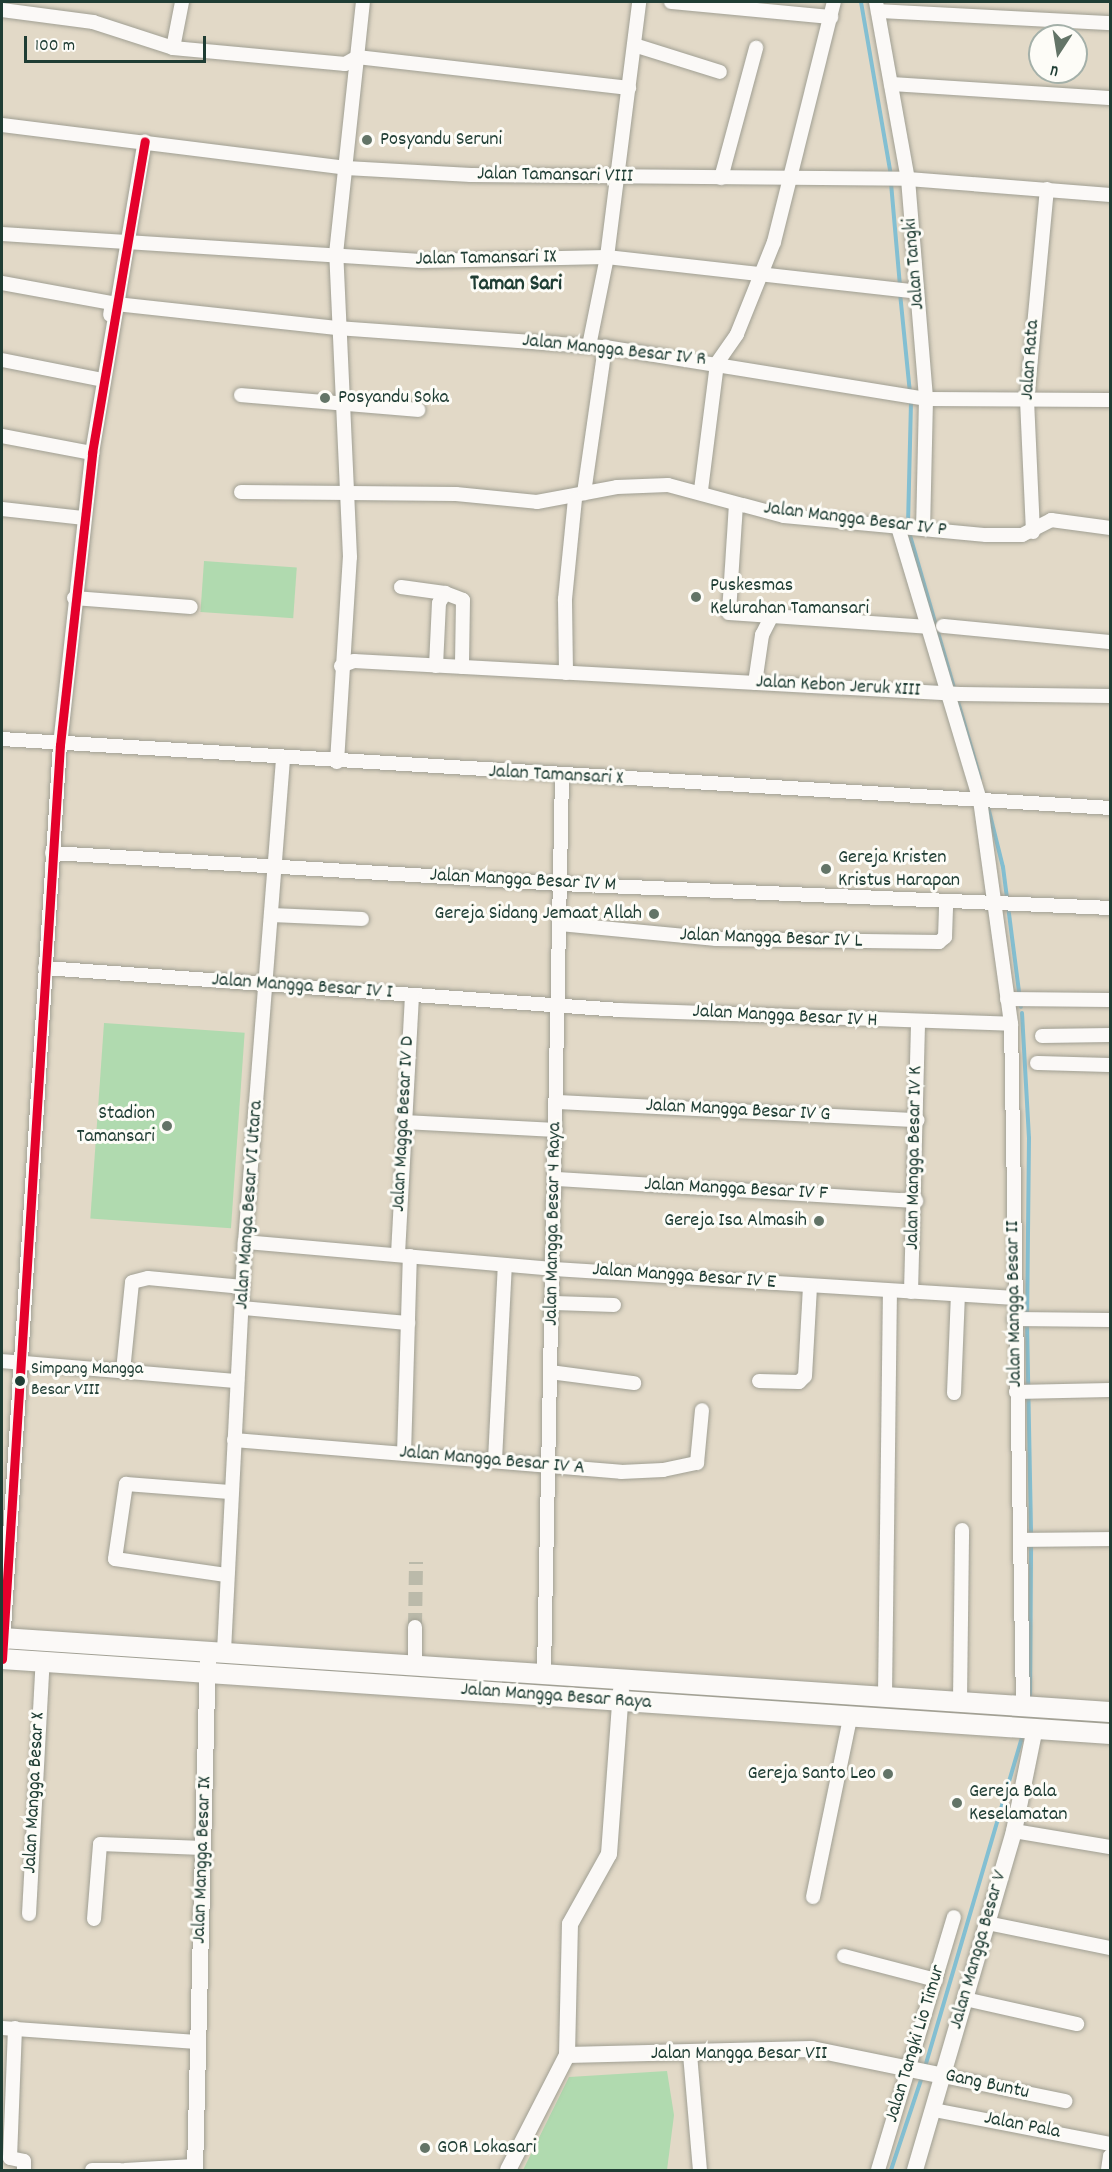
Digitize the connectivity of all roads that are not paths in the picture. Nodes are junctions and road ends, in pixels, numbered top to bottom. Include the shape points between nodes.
1 (182, 2) edge
2 (363, 2) edge
3 (639, 2) edge
4 (671, 2) edge
5 (834, 2) edge
6 (877, 6) edge
7 (2, 10) edge
8 (831, 17) junction
9 (1110, 23) edge
10 (634, 45) junction
11 (173, 48) junction
12 (756, 48) dead end
13 (357, 57) junction
14 (720, 72) dead end
15 (891, 84) junction
16 (629, 88) junction
17 (1110, 98) edge
18 (2, 125) edge
19 (145, 141) junction
20 (346, 168) junction
21 (616, 177) junction
22 (721, 178) junction
23 (793, 179) junction
24 (898, 180) junction
25 (1047, 189) junction
26 (1110, 195) edge
27 (2, 234) edge
28 (126, 244) junction
29 (336, 254) junction
30 (607, 257) junction
31 (762, 274) junction
32 (2, 283) edge
33 (907, 292) junction
34 (114, 303) junction
35 (337, 328) junction
36 (589, 346) junction
37 (605, 347) junction
38 (2, 360) edge
39 (717, 363) junction
40 (100, 379) junction
41 (241, 395) dead end
42 (920, 398) junction
43 (1027, 400) junction
44 (1110, 400) edge
45 (343, 404) junction
46 (418, 410) dead end
47 (2, 436) edge
48 (89, 453) junction
49 (701, 490) junction
50 (241, 492) dead end
51 (346, 492) junction
52 (579, 496) junction
53 (736, 504) junction
54 (2, 509) edge
55 (80, 518) junction
56 (900, 526) junction
57 (920, 528) junction
58 (1110, 528) edge
59 (1033, 532) junction
60 (401, 587) dead end
61 (445, 593) junction
62 (74, 598) junction
63 (191, 607) dead end
64 (771, 617) junction
65 (943, 626) dead end
66 (928, 627) junction
67 (1110, 642) edge
68 (341, 666) junction
69 (436, 666) junction
70 (462, 668) junction
71 (566, 673) junction
72 (755, 683) junction
73 (951, 693) junction
74 (1110, 696) edge
75 (2, 740) edge
76 (60, 745) junction
77 (284, 760) junction
78 (337, 762) junction
79 (562, 776) junction
80 (981, 800) junction
81 (1110, 808) edge
82 (52, 853) junction
83 (276, 865) junction
84 (561, 884) junction
85 (946, 903) junction
86 (997, 905) junction
87 (1110, 908) edge
88 (273, 915) junction
89 (362, 920) dead end
90 (560, 924) junction
91 (45, 968) junction
92 (267, 984) junction
93 (412, 995) junction
94 (1015, 998) junction
95 (1110, 1000) edge
96 (560, 1003) junction
97 (918, 1023) junction
98 (1011, 1024) junction
99 (1110, 1035) edge
100 (1042, 1036) dead end
101 (1036, 1063) dead end
102 (1110, 1065) edge
103 (558, 1102) junction
104 (918, 1120) junction
105 (404, 1122) junction
106 (556, 1130) junction
107 (556, 1179) junction
108 (916, 1201) junction
109 (245, 1242) junction
110 (404, 1255) junction
111 (506, 1265) junction
112 (554, 1269) junction
113 (810, 1286) junction
114 (243, 1287) junction
115 (890, 1292) junction
116 (911, 1292) junction
117 (958, 1295) junction
118 (1015, 1298) junction
119 (554, 1303) junction
120 (614, 1305) dead end
121 (243, 1308) junction
122 (1018, 1319) junction
123 (1110, 1320) edge
124 (408, 1323) junction
125 (2, 1361) edge
126 (24, 1363) junction
127 (123, 1371) junction
128 (550, 1372) junction
129 (237, 1381) junction
130 (759, 1381) dead end
131 (634, 1383) dead end
132 (1110, 1390) edge
133 (1018, 1392) junction
134 (954, 1393) dead end
135 (702, 1410) dead end
136 (234, 1440) junction
137 (404, 1450) junction
138 (495, 1460) junction
139 (545, 1465) junction
140 (8, 1480) edge
141 (231, 1492) junction
142 (962, 1530) dead end
143 (1110, 1539) edge
144 (1025, 1540) junction
145 (226, 1575) junction
146 (415, 1626) tunnel mouth
147 (3, 1638) edge
148 (216, 1651) junction
149 (2, 1659) edge
150 (415, 1663) junction
151 (207, 1671) junction
152 (42, 1672) dead end
153 (544, 1672) junction
154 (622, 1678) junction
155 (835, 1693) junction
156 (885, 1696) junction
157 (960, 1701) junction
158 (620, 1702) junction
159 (1028, 1705) junction
160 (1110, 1712) edge
161 (841, 1717) junction
162 (1033, 1732) junction
163 (1110, 1734) edge
164 (1014, 1832) junction
165 (1110, 1847) edge
166 (203, 1848) junction
167 (813, 1897) dead end
168 (29, 1914) dead end
169 (954, 1917) dead end
170 (94, 1919) dead end
171 (987, 1923) junction
172 (1110, 1948) edge
173 (844, 1956) dead end
174 (936, 1980) junction
175 (965, 1999) junction
176 (1077, 2024) dead end
177 (8, 2028) edge
178 (196, 2042) junction
179 (690, 2054) junction
180 (567, 2055) junction
181 (912, 2071) junction
182 (939, 2075) junction
183 (1065, 2101) dead end
184 (934, 2110) junction
185 (1110, 2144) edge
186 (1110, 2157) edge
187 (197, 2169) edge
188 (24, 2170) edge
189 (92, 2170) edge
190 (120, 2170) edge
191 (125, 2170) edge
192 (508, 2170) edge
193 (700, 2170) edge
194 (878, 2170) edge
195 (915, 2170) edge
196 (1108, 2170) edge

1 - 11 street
2 - 13 street
3 - 10 street
4 - 8 street
5 - 8 street
6 - 9 street
6 - 15 street, Jalan Tangki
7 - 11 street via 93,22
8 - 23 street
10 - 14 street
10 - 16 street
11 - 13 street via 345,64
12 - 22 street
13 - 16 street
13 - 20 street
15 - 17 street
15 - 24 street, Jalan Tangki
16 - 21 street
18 - 19 street, Jalan Tamansari VIII
19 - 20 street, Jalan Tamansari VIII
19 - 28 street
20 - 21 street, Jalan Tamansari VIII
20 - 29 street
21 - 22 street, Jalan Tamansari VIII
21 - 30 street
22 - 23 street, Jalan Tamansari VIII
23 - 24 street, Jalan Tamansari VIII
23 - 31 street
24 - 25 street, Jalan Tamansari VIII
24 - 33 street, Jalan Tangki
25 - 26 street, Jalan Tamansari VIII
25 - 43 street, Jalan Rata
27 - 28 street, Jalan Tamansari IX
28 - 29 street, Jalan Tamansari IX
28 - 34 street
29 - 30 street, Jalan Tamansari IX via 448,262
29 - 35 street
30 - 31 street, Jalan Tamansari IX
30 - 36 street
31 - 33 street, Jalan Tamansari IX
31 - 39 street via 738,334
32 - 34 street
33 - 42 street, Jalan Tangki
34 - 35 street, Jalan Mangga Besar IV R
34 - 40 street
35 - 36 street, Jalan Mangga Besar IV R
35 - 45 street
36 - 37 street, Jalan Mangga Besar IV R
37 - 39 street, Jalan Mangga Besar IV R
37 - 52 street
38 - 40 street
39 - 42 street, Jalan Mangga Besar IV R
39 - 49 street
40 - 48 street
41 - 45 street
42 - 43 street, Jalan Mangga Besar IV R
42 - 57 street, Jalan Tangki
43 - 44 street, Jalan Mangga Besar IV R
43 - 59 street, Jalan Rata
45 - 46 street
45 - 51 street
47 - 48 street
48 - 55 street
49 - 52 street, Jalan Mangga Besar IV P via 617,487
49 - 53 street, Jalan Mangga Besar IV P
50 - 51 street, Jalan Mangga Besar IV P
51 - 52 street, Jalan Mangga Besar IV P via 537,502
51 - 68 street via 350,556
52 - 71 street via 565,599
53 - 56 street, Jalan Mangga Besar IV P via 784,516
53 - 64 street via 726,610
54 - 55 street
55 - 62 street
56 - 57 street, Jalan Mangga Besar IV P
56 - 66 street, Jalan Mangga Besar II
57 - 59 street, Jalan Mangga Besar IV P via 986,535
58 - 59 street, Jalan Mangga Besar IV P via 1051,520 1040,522
60 - 61 street
61 - 69 street via 439,603
61 - 70 street via 462,597 464,604
62 - 63 street
62 - 76 street
64 - 66 street
64 - 72 street via 762,635
65 - 67 street
66 - 73 street, Jalan Mangga Besar II
68 - 69 street, Jalan Kebon Jeruk XIII via 354,661
68 - 78 street
69 - 70 street, Jalan Kebon Jeruk XIII
70 - 71 street, Jalan Kebon Jeruk XIII
71 - 72 street, Jalan Kebon Jeruk XIII
72 - 73 street, Jalan Kebon Jeruk XIII
73 - 74 street, Jalan Kebon Jeruk XIII
73 - 80 street, Jalan Mangga Besar II
75 - 76 street, Jalan Tamansari X
76 - 77 street, Jalan Tamansari X
76 - 82 street
77 - 78 street, Jalan Tamansari X
77 - 83 street, Jalan Manga Besar VI Utara
78 - 79 street, Jalan Tamansari X
79 - 80 street, Jalan Tamansari X
79 - 84 street, Jalan Mangga Besar 4 Raya
80 - 81 street, Jalan Tamansari X
80 - 86 street, Jalan Mangga Besar II
82 - 83 street, Jalan Mangga Besar IV M
82 - 91 street
83 - 84 street, Jalan Mangga Besar IV M
83 - 88 street, Jalan Manga Besar VI Utara
84 - 85 street, Jalan Mangga Besar IV M
84 - 90 street, Jalan Mangga Besar 4 Raya
85 - 86 street, Jalan Mangga Besar IV M
85 - 90 street, Jalan Mangga Besar IV L via 945,937 939,942 716,939
86 - 87 street, Jalan Mangga Besar IV M
86 - 94 street, Jalan Mangga Besar II
88 - 89 street
88 - 92 street, Jalan Manga Besar VI Utara
90 - 96 street, Jalan Mangga Besar 4 Raya
91 - 92 street, Jalan Mangga Besar IV I
91 - 126 street
92 - 93 street, Jalan Mangga Besar IV I
92 - 109 street, Jalan Manga Besar VI Utara
93 - 96 street, Jalan Mangga Besar IV I
93 - 105 street, Jalan Magga Besar IV D
94 - 95 street
94 - 98 street, Jalan Mangga Besar II
96 - 97 street, Jalan Mangga Besar IV H
96 - 103 street, Jalan Mangga Besar 4 Raya
97 - 98 street, Jalan Mangga Besar IV H
97 - 104 street, Jalan Mangga Besar IV K
98 - 118 street, Jalan Mangga Besar II
99 - 100 street
101 - 102 street
103 - 104 street, Jalan Mangga Besar IV G
103 - 106 street, Jalan Mangga Besar 4 Raya
104 - 108 street, Jalan Mangga Besar IV K
105 - 106 street
105 - 110 street, Jalan Magga Besar IV D
106 - 107 street, Jalan Mangga Besar 4 Raya
107 - 108 street, Jalan Mangga Besar IV F
107 - 112 street, Jalan Mangga Besar 4 Raya
108 - 116 street, Jalan Mangga Besar IV K
109 - 110 street, Jalan Mangga Besar IV E
109 - 114 street, Jalan Manga Besar VI Utara
110 - 111 street, Jalan Mangga Besar IV E
110 - 124 street, Jalan Magga Besar IV D
111 - 112 street, Jalan Mangga Besar IV E
111 - 138 street
112 - 113 street, Jalan Mangga Besar IV E
112 - 119 street, Jalan Mangga Besar 4 Raya
113 - 115 street, Jalan Mangga Besar IV E
113 - 130 street via 806,1376 799,1382
114 - 121 street, Jalan Manga Besar VI Utara
114 - 127 street via 148,1278 132,1282
115 - 116 street, Jalan Mangga Besar IV E
115 - 156 street
116 - 117 street, Jalan Mangga Besar IV E
117 - 118 street, Jalan Mangga Besar IV E
117 - 134 street
118 - 122 street, Jalan Mangga Besar II
119 - 120 street
119 - 128 street, Jalan Mangga Besar 4 Raya
121 - 124 street
121 - 129 street, Jalan Manga Besar VI Utara
122 - 123 street
122 - 133 street, Jalan Mangga Besar II
124 - 137 street, Jalan Magga Besar IV D
125 - 126 street
126 - 127 street
126 - 140 street
127 - 129 street
128 - 131 street
128 - 139 street, Jalan Mangga Besar 4 Raya
129 - 136 street, Jalan Manga Besar VI Utara
132 - 133 street
133 - 144 street, Jalan Mangga Besar II
135 - 139 street, Jalan Mangga Besar IV A via 695,1465 621,1472
136 - 137 street, Jalan Mangga Besar IV A
136 - 141 street, Jalan Manga Besar VI Utara
137 - 138 street, Jalan Mangga Besar IV A
138 - 139 street, Jalan Mangga Besar IV A
139 - 153 street, Jalan Mangga Besar 4 Raya
140 - 147 street
141 - 145 street, Jalan Manga Besar VI Utara
141 - 145 street via 126,1484 115,1560
142 - 157 street
143 - 144 street
144 - 159 street, Jalan Mangga Besar II
145 - 148 street, Jalan Manga Besar VI Utara
146 - 150 street
147 - 148 main road, Jalan Mangga Besar Raya
147 - 149 street
148 - 150 main road, Jalan Mangga Besar Raya
148 - 151 street, Jalan Mangga Besar IX
149 - 151 main road, Jalan Mangga Besar Raya via 91,1669
150 - 153 main road, Jalan Mangga Besar Raya
151 - 158 main road, Jalan Mangga Besar Raya via 458,1695
151 - 166 street, Jalan Mangga Besar IX
152 - 168 street, Jalan Mangga Besar X
153 - 154 main road, Jalan Mangga Besar Raya
154 - 155 main road, Jalan Mangga Besar Raya
154 - 158 street
155 - 156 main road, Jalan Mangga Besar Raya
155 - 161 main road
156 - 157 main road, Jalan Mangga Besar Raya
157 - 159 main road, Jalan Mangga Besar Raya
158 - 161 main road, Jalan Mangga Besar Raya
158 - 180 street via 609,1854 570,1924
159 - 160 main road, Jalan Mangga Besar Raya
161 - 162 main road, Jalan Mangga Besar Raya via 950,1729 1010,1726
161 - 167 street
162 - 163 main road, Jalan Mangga Besar Raya
162 - 164 street, Jalan Mangga Besar V
164 - 165 street
164 - 171 street, Jalan Mangga Besar V
166 - 170 street via 100,1844
166 - 178 street, Jalan Mangga Besar IX
169 - 174 street, Jalan Tangki Lio Timur
171 - 172 street
171 - 175 street, Jalan Mangga Besar V
173 - 174 street
174 - 181 street, Jalan Tangki Lio Timur
175 - 176 street
175 - 182 street, Jalan Mangga Besar V
177 - 178 street
177 - 188 street via 10,2158 24,2161
178 - 187 street, Jalan Mangga Besar IX via 195,2070 203,2086
179 - 180 street, Jalan Mangga Besar VII
179 - 181 street, Jalan Mangga Besar VII via 812,2049
179 - 193 street
180 - 192 street
181 - 182 street, Gang Buntu
181 - 194 street, Jalan Tangki Lio Timur
182 - 183 street, Gang Buntu
182 - 184 street, Jalan Mangga Besar V
184 - 185 street, Jalan Pala
184 - 195 street, Jalan Mangga Besar V
186 - 196 street
187 - 191 street
189 - 190 street

